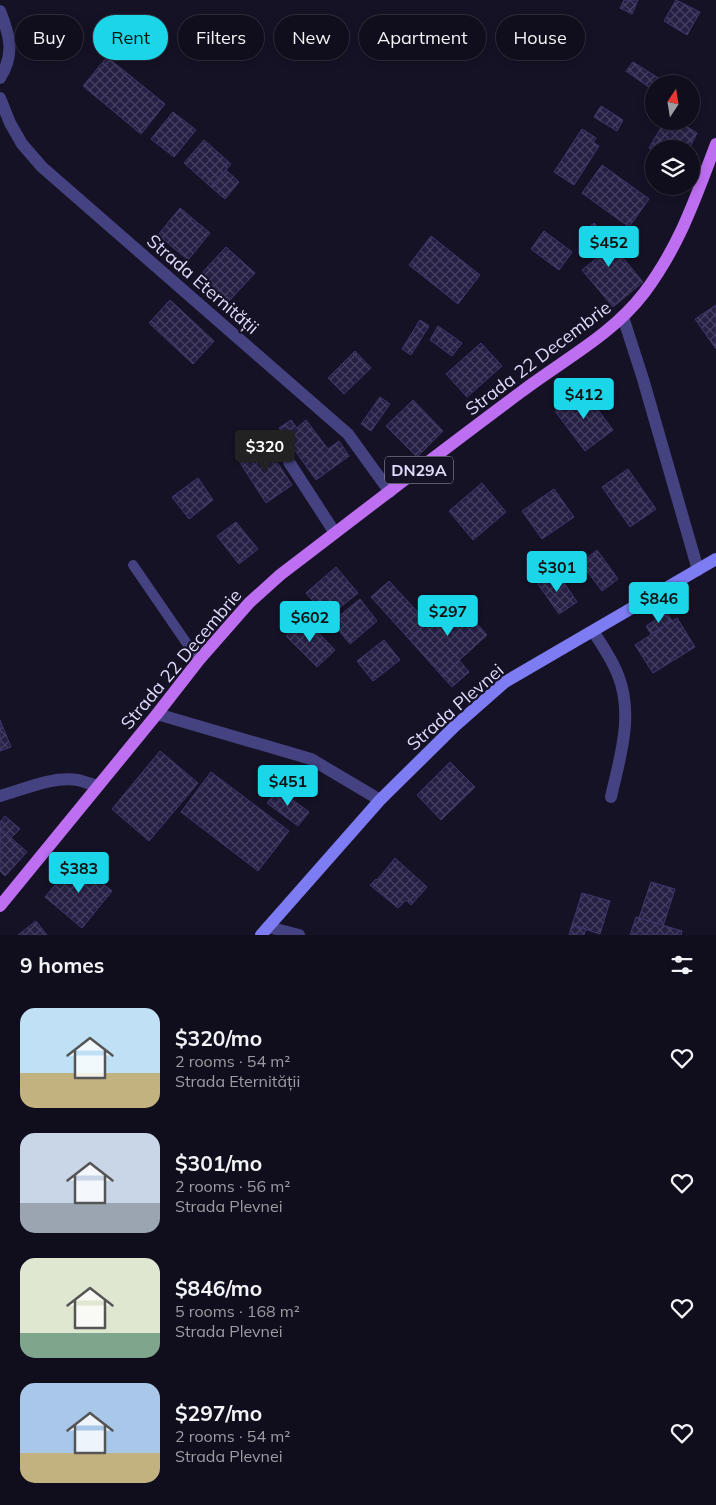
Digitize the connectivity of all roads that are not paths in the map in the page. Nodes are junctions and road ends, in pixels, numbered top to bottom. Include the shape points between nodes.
1 (0, 11) edge
2 (0, 78) edge
3 (0, 98) edge
4 (716, 144) edge
5 (623, 317) junction
6 (289, 462) dead end
7 (390, 492) junction
8 (335, 533) junction
9 (716, 559) edge
10 (133, 565) dead end
11 (698, 570) junction
12 (593, 631) junction
13 (200, 660) junction
14 (157, 714) junction
15 (98, 786) junction
16 (0, 796) edge
17 (611, 797) dead end
18 (380, 800) junction
19 (0, 906) edge
20 (265, 931) edge
21 (299, 935) edge

1 - 2 street via 10,46 9,60
3 - 7 street, Strada Eternității via 22,144 42,167 348,434
4 - 5 main road, Strada 22 Decembrie / DN29A via 691,211 664,265
5 - 7 main road, Strada 22 Decembrie / DN29A
5 - 11 street
6 - 8 street
7 - 8 main road, Strada 22 Decembrie / DN29A
8 - 13 main road, Strada 22 Decembrie / DN29A via 249,603
9 - 11 street, Strada Plevnei
10 - 13 lane
11 - 12 street, Strada Plevnei
12 - 17 street via 618,674 626,699 626,730
12 - 18 street, Strada Plevnei via 505,682
13 - 14 main road, Strada 22 Decembrie / DN29A
14 - 15 main road, Strada 22 Decembrie / DN29A
14 - 18 street via 311,759
15 - 16 street via 78,780 57,780
15 - 19 main road, Strada 22 Decembrie / DN29A
18 - 20 street, Strada Plevnei
20 - 21 street

